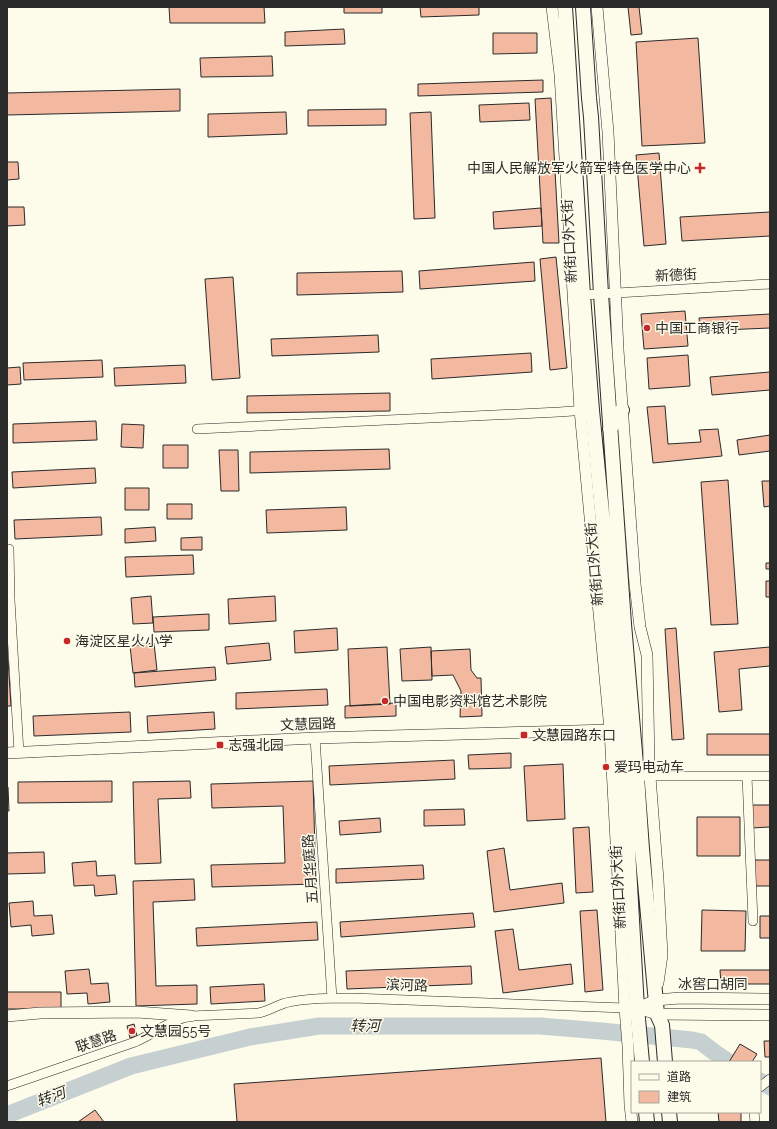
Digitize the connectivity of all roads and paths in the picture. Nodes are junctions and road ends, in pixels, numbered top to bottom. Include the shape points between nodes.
1 (552, 7) edge
2 (565, 7) edge
3 (582, 7) edge
4 (597, 7) edge
5 (770, 284) edge
6 (615, 293) junction
7 (601, 294) junction
8 (583, 295) junction
9 (586, 410) junction
10 (622, 410) junction
11 (197, 428) dead end
12 (610, 430) junction
13 (9, 549) dead end
14 (610, 730) junction
15 (315, 738) junction
16 (7, 753) edge
17 (19, 753) junction
18 (644, 776) junction
19 (747, 776) junction
20 (770, 776) edge
21 (626, 814) junction
22 (616, 852) junction
23 (753, 921) dead end
24 (332, 998) junction
25 (770, 999) edge
26 (656, 1000) junction
27 (631, 1008) junction
28 (770, 1015) edge
29 (7, 1016) edge
30 (191, 1016) junction
31 (660, 1020) junction
32 (634, 1046) junction
33 (664, 1055) edge
34 (633, 1061) edge
35 (642, 1061) edge
36 (770, 1079) edge
37 (7, 1086) edge
38 (761, 1086) edge
39 (631, 1090) edge
40 (632, 1122) edge

1 - 9 street, 新街口外大街 via 560,74
2 - 8 main road, 新街口外大街
3 - 7 main road, 新街口外大街
4 - 6 street, 新街口外大街 via 608,132
5 - 6 street, 新德街
6 - 7 street, 新德街
6 - 10 street, 新街口外大街
7 - 8 street, 新德街
7 - 12 main road, 新街口外大街
8 - 9 main road, 新街口外大街
9 - 11 street
9 - 14 street, 新街口外大街
9 - 21 main road, 新街口外大街 via 608,574
10 - 12 main road
10 - 18 street, 新街口外大街 via 635,584 640,627 647,655 649,721
12 - 18 main road, 新街口外大街 via 624,624
13 - 17 street
14 - 15 street, 文慧园路
14 - 22 street, 新街口外大街
15 - 17 street, 文慧园路
15 - 24 street, 五月华庭路
16 - 17 street, 文慧园路
18 - 19 street
18 - 26 main road, 新街口外大街 via 642,849
19 - 20 street
19 - 23 street
21 - 22 main road
21 - 27 main road, 新街口外大街
22 - 27 street, 新街口外大街
24 - 27 street, 滨河路
24 - 30 street, 滨河路 via 290,1002 264,1012
25 - 26 street, 冰窖口胡同
26 - 27 street, 冰窖口胡同
26 - 31 main road, 新街口外大街
27 - 31 street
27 - 32 main road, 新街口外大街
28 - 31 street
29 - 30 street via 130,1012
30 - 37 street, 联慧路 via 174,1020 135,1042
31 - 33 main road, 新街口外大街
32 - 34 street, 新街口外大街
32 - 35 main road, 新街口外大街
36 - 38 street
39 - 40 street, 新街口外大街

